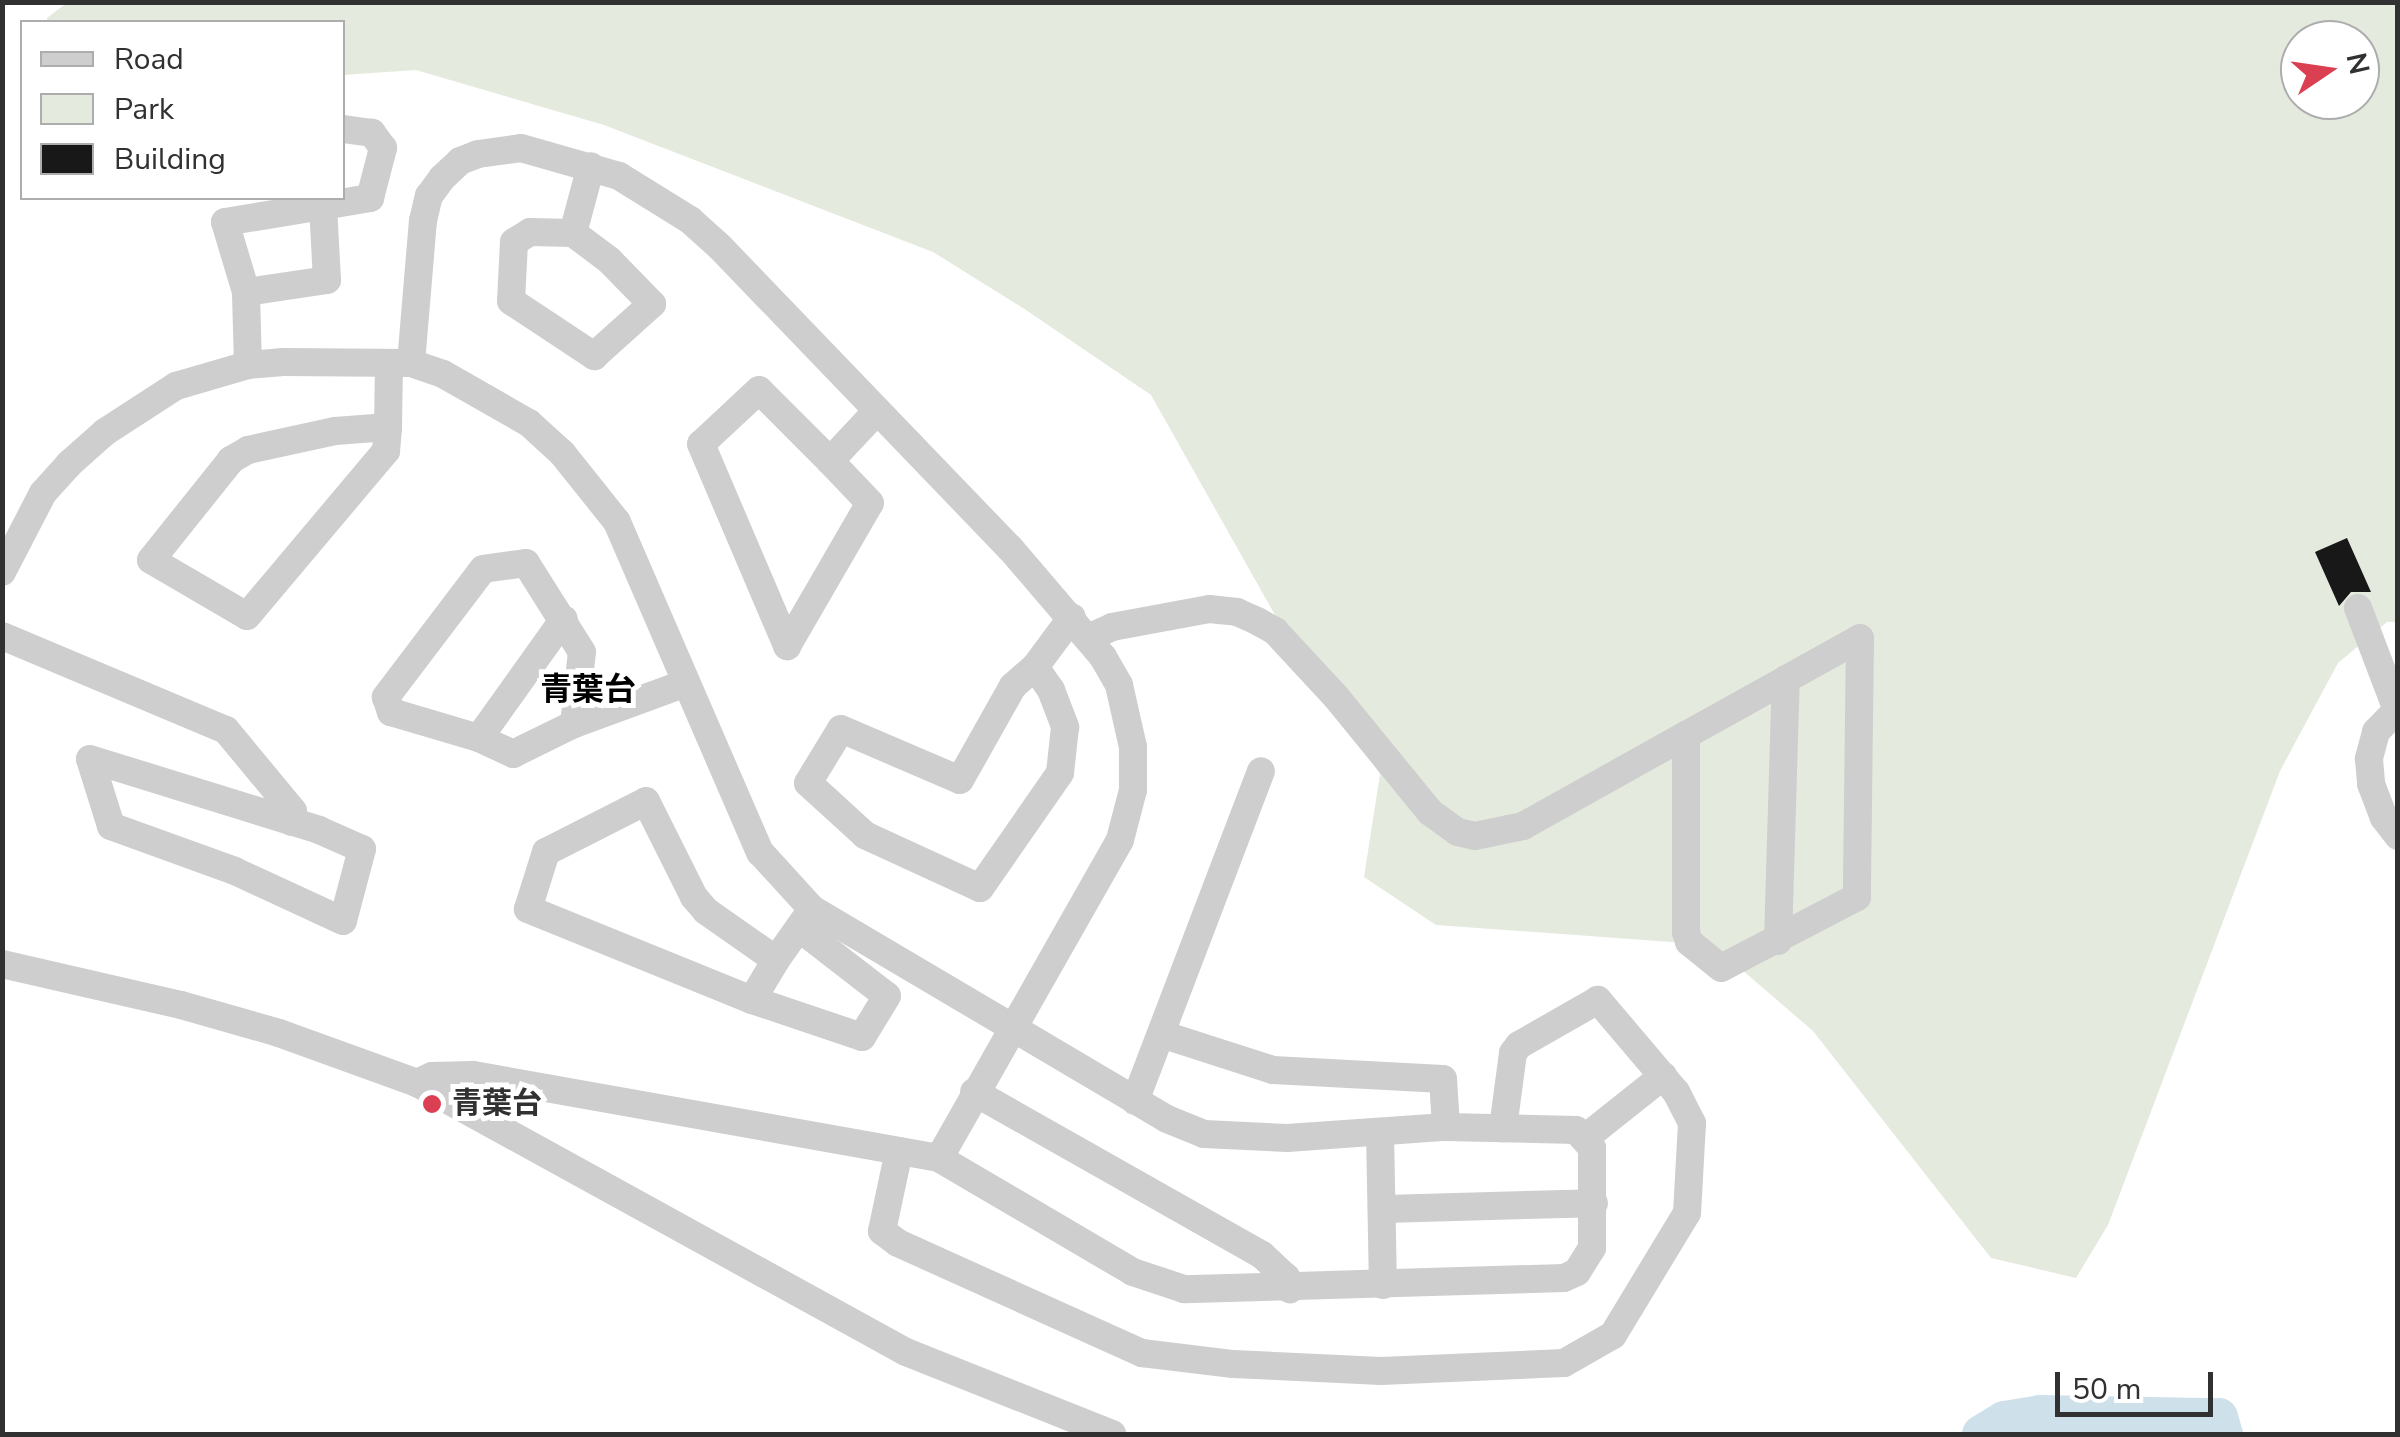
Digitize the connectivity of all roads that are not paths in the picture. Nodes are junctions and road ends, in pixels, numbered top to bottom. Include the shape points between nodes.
1 (345, 128) edge
2 (591, 166) junction
3 (323, 206) junction
4 (573, 233) junction
5 (246, 292) junction
6 (400, 363) junction
7 (248, 365) junction
8 (877, 411) junction
9 (388, 428) junction
10 (830, 461) junction
11 (2, 572) edge
12 (2358, 608) dead end
13 (564, 619) junction
14 (1081, 627) junction
15 (2, 636) edge
16 (1036, 668) junction
17 (1786, 679) junction
18 (686, 683) junction
19 (574, 724) junction
20 (1686, 735) junction
21 (479, 738) junction
22 (1261, 772) dead end
23 (292, 822) junction
24 (2398, 836) edge
25 (806, 919) junction
26 (1778, 941) junction
27 (776, 960) junction
28 (2, 964) edge
29 (752, 1000) junction
30 (1014, 1026) junction
31 (1161, 1034) junction
32 (1663, 1076) junction
33 (417, 1083) junction
34 (974, 1092) junction
35 (1136, 1101) junction
36 (1446, 1128) junction
37 (1503, 1128) junction
38 (1380, 1132) junction
39 (1585, 1138) junction
40 (900, 1151) junction
41 (939, 1158) junction
42 (1594, 1203) junction
43 (1385, 1209) junction
44 (1384, 1284) junction
45 (1290, 1289) junction
46 (1112, 1434) edge

1 - 3 street via 372,133 383,148 370,198
2 - 4 street
2 - 6 street via 540,150 498,149 460,161 442,178 423,222
2 - 8 street via 690,220
3 - 5 street via 328,280
3 - 5 street via 226,222
4 - 4 street via 652,304 594,356 511,301 514,242 530,232
5 - 7 street
6 - 7 street
6 - 9 street
6 - 18 street via 478,391 529,423 591,485 617,522
7 - 11 street via 176,386 104,432 44,494
8 - 10 street
8 - 14 street
9 - 9 street via 386,451 247,616 150,560 231,460 248,450 335,430
10 - 10 street via 870,503 787,646 702,444 759,390
12 - 24 street via 2397,710 2376,732 2369,759 2384,818
13 - 19 street via 582,652
13 - 21 street
13 - 21 street via 526,563 484,569 386,697 391,712
14 - 16 street
14 - 20 street via 1209,609 1257,621 1275,631 1337,698 1430,812 1475,836 1522,826
14 - 30 street via 1119,685 1128,714 1133,790 1120,840
15 - 23 street via 226,730 292,811
16 - 16 street via 1014,686 960,780 841,729 808,782 864,835 980,888 1060,773 1065,727
17 - 20 street
17 - 26 street
17 - 26 street via 1860,638 1857,896
18 - 19 street
18 - 25 street via 760,852
19 - 21 street via 512,754
20 - 26 street via 1689,942 1721,968
22 - 31 street
23 - 23 street via 362,849 343,921 111,826 90,759
25 - 27 street
25 - 29 street via 888,996 862,1037
25 - 30 street
27 - 29 street
27 - 29 street via 706,912 646,801 546,852 528,909
28 - 33 street via 198,1009
30 - 34 street
30 - 35 street
31 - 35 street
31 - 36 street via 1273,1070 1443,1079
32 - 37 street via 1604,1002 1589,1002 1513,1052
32 - 39 street
32 - 40 street via 1692,1123 1687,1213 1612,1335 1585,1355 1550,1366 1294,1368 1142,1353 882,1231
33 - 40 street via 472,1075
33 - 46 street via 906,1352
34 - 41 street
34 - 45 street via 1262,1254
35 - 38 street via 1204,1134
36 - 37 street
36 - 38 street
37 - 39 street via 1560,1127
38 - 43 street
39 - 42 street via 1592,1148
40 - 41 street
41 - 45 street via 1159,1282 1205,1292
42 - 43 street
42 - 44 street via 1592,1248 1585,1263 1564,1278
43 - 44 street
44 - 45 street

